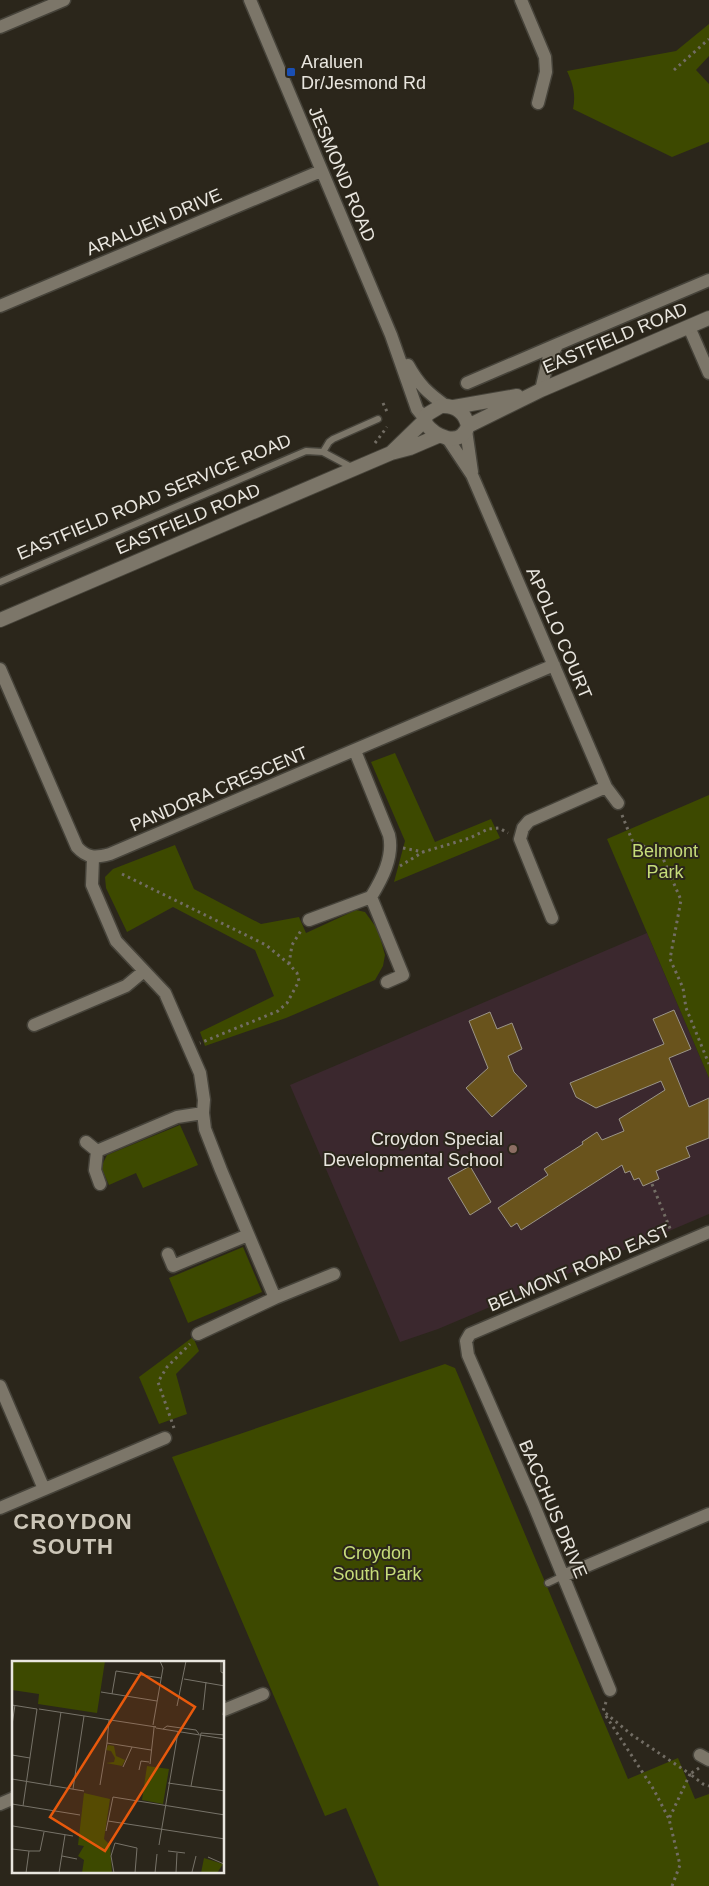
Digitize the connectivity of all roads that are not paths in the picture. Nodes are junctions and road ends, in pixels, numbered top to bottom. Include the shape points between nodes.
1 (64, 0) edge
2 (250, 0) edge
3 (521, 0) edge
4 (0, 27) edge
5 (538, 103) dead end
6 (321, 171) junction
7 (709, 280) edge
8 (0, 306) edge
9 (709, 318) edge
10 (690, 327) junction
11 (391, 334) junction
12 (558, 344) junction
13 (709, 373) edge
14 (468, 383) dead end
15 (538, 392) junction
16 (450, 406) junction
17 (378, 418) dead end
18 (425, 420) junction
19 (467, 428) junction
20 (443, 437) junction
21 (323, 452) junction
22 (391, 453) junction
23 (355, 469) junction
24 (472, 475) junction
25 (0, 582) edge
26 (0, 620) edge
27 (554, 665) junction
28 (0, 669) edge
29 (355, 751) junction
30 (606, 787) junction
31 (618, 803) road end
32 (94, 858) junction
33 (372, 897) junction
34 (552, 918) dead end
35 (307, 920) road end
36 (144, 971) junction
37 (387, 982) dead end
38 (34, 1025) dead end
39 (203, 1113) junction
40 (86, 1142) dead end
41 (97, 1151) junction
42 (100, 1184) dead end
43 (709, 1232) edge
44 (248, 1235) junction
45 (168, 1254) dead end
46 (334, 1274) dead end
47 (275, 1298) junction
48 (198, 1334) road end
49 (466, 1341) joint
50 (0, 1386) edge
51 (170, 1436) road end
52 (44, 1489) junction
53 (0, 1508) edge
54 (709, 1514) edge
55 (563, 1576) junction
56 (548, 1583) dead end
57 (610, 1690) road end
58 (262, 1694) dead end
59 (225, 1710) edge
60 (12, 1799) edge
61 (0, 1804) edge

1 - 4 street
2 - 6 street, JESMOND ROAD
3 - 5 street via 545,57 546,72
6 - 8 street, ARALUEN DRIVE
6 - 11 street, JESMOND ROAD
7 - 12 street
9 - 10 main road, EASTFIELD ROAD
10 - 13 street
10 - 15 main road, EASTFIELD ROAD
11 - 16 street, JESMOND ROAD via 416,380 427,392
11 - 18 street, JESMOND ROAD via 417,409
12 - 14 street
12 - 15 street via 548,360
15 - 16 main road, EASTFIELD ROAD
15 - 19 main road, EASTFIELD ROAD
16 - 18 main road via 430,411
16 - 19 main road via 466,418
17 - 21 lane via 333,439
18 - 20 main road via 428,428
18 - 22 main road, EASTFIELD ROAD
19 - 20 main road via 461,435
19 - 24 street, APOLLO COURT
20 - 22 main road, EASTFIELD ROAD
20 - 24 street, APOLLO COURT
21 - 23 lane
21 - 25 lane, EASTFIELD ROAD SERVICE ROAD via 306,451
22 - 23 main road, EASTFIELD ROAD
23 - 26 main road, EASTFIELD ROAD
24 - 27 street, APOLLO COURT
27 - 29 street, PANDORA CRESCENT
27 - 30 street, APOLLO COURT
28 - 32 street via 77,847
29 - 32 street, PANDORA CRESCENT
29 - 33 street via 391,845 382,877
30 - 31 street, APOLLO COURT
30 - 34 street via 529,821 523,828 520,840
32 - 36 street via 92,885 116,941
33 - 35 street
33 - 37 street via 403,975
36 - 38 street via 126,986
36 - 39 street via 165,993 190,1048 203,1085
39 - 41 street via 177,1117
39 - 44 street via 214,1154
40 - 41 street
41 - 42 street via 95,1170
43 - 49 street, BELMONT ROAD EAST via 470,1334
44 - 45 street via 173,1266
44 - 47 street
46 - 47 street
47 - 48 street
49 - 55 street, BACCHUS DRIVE via 468,1355
50 - 52 street
51 - 52 street
52 - 53 street
54 - 55 street
55 - 56 lane
55 - 57 street, BACCHUS DRIVE
58 - 59 street
60 - 61 street

